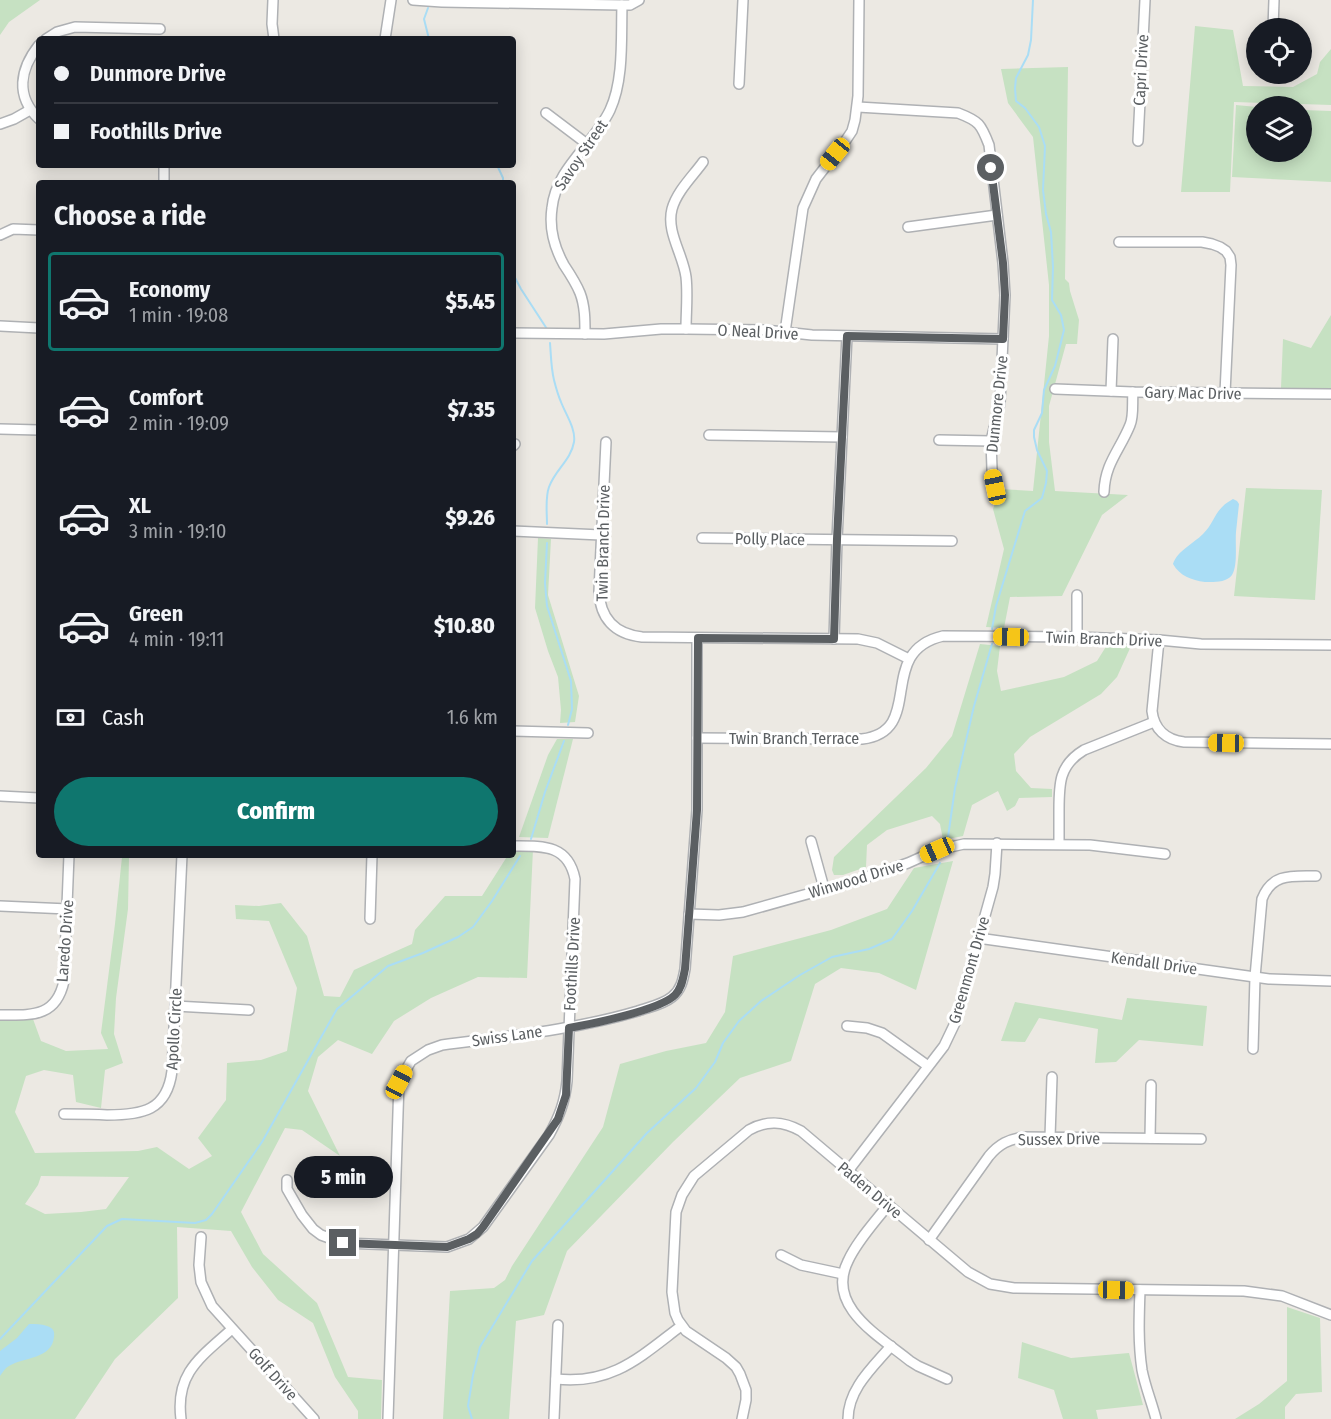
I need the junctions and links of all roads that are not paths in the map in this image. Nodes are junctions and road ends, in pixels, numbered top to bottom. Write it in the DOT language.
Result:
graph roads {
  1 [pos="273,0"];
  2 [pos="391,0"];
  3 [pos="413,0"];
  4 [pos="639,0"];
  5 [pos="743,0"];
  6 [pos="859,0"];
  7 [pos="1144,0"];
  8 [pos="1274,0"];
  9 [pos="622,5"];
  10 [pos="1273,18"];
  11 [pos="160,29"];
  12 [pos="51,36"];
  13 [pos="274,36"];
  14 [pos="385,36"];
  15 [pos="36,49"];
  16 [pos="739,84"];
  17 [pos="858,107"];
  18 [pos="30,110"];
  19 [pos="546,113"];
  20 [pos="36,116"];
  21 [pos="0,124"];
  22 [pos="1138,141"];
  23 [pos="587,144"];
  24 [pos="703,162"];
  25 [pos="997,215"];
  26 [pos="908,226"];
  27 [pos="36,230"];
  28 [pos="0,235"];
  29 [pos="1119,242"];
  30 [pos="0,326"];
  31 [pos="36,328"];
  32 [pos="686,329"];
  33 [pos="785,332"];
  34 [pos="516,333"];
  35 [pos="585,334"];
  36 [pos="847,336"];
  37 [pos="1003,339"];
  38 [pos="1113,339"];
  39 [pos="1055,389"];
  40 [pos="1112,391"];
  41 [pos="1133,392"];
  42 [pos="1225,393"];
  43 [pos="1331,394"];
  44 [pos="0,429"];
  45 [pos="36,430"];
  46 [pos="709,435"];
  47 [pos="842,437"];
  48 [pos="939,440"];
  49 [pos="991,441"];
  50 [pos="606,442"];
  51 [pos="995,487"];
  52 [pos="1104,492"];
  53 [pos="516,531"];
  54 [pos="601,535"];
  55 [pos="702,538"];
  56 [pos="837,539"];
  57 [pos="952,541"];
  58 [pos="1077,595"];
  59 [pos="1077,637"];
  60 [pos="698,638"];
  61 [pos="834,639"];
  62 [pos="1159,640"];
  63 [pos="1331,645"];
  64 [pos="909,659"];
  65 [pos="1154,722"];
  66 [pos="516,731"];
  67 [pos="588,732"];
  68 [pos="697,738"];
  69 [pos="1331,744"];
  70 [pos="0,796"];
  71 [pos="36,798"];
  72 [pos="811,841"];
  73 [pos="997,843"];
  74 [pos="1059,844"];
  75 [pos="516,846"];
  76 [pos="1165,854"];
  77 [pos="69,858"];
  78 [pos="182,858"];
  79 [pos="372,858"];
  80 [pos="1316,876"];
  81 [pos="824,888"];
  82 [pos="0,906"];
  83 [pos="68,909"];
  84 [pos="689,914"];
  85 [pos="370,919"];
  86 [pos="978,938"];
  87 [pos="1255,976"];
  88 [pos="1331,981"];
  89 [pos="175,1006"];
  90 [pos="249,1010"];
  91 [pos="0,1015"];
  92 [pos="847,1026"];
  93 [pos="569,1028"];
  94 [pos="1253,1049"];
  95 [pos="928,1066"];
  96 [pos="1052,1077"];
  97 [pos="1151,1085"];
  98 [pos="64,1114"];
  99 [pos="1050,1137"];
  100 [pos="1150,1138"];
  101 [pos="1201,1139"];
  102 [pos="848,1171"];
  103 [pos="287,1180"];
  104 [pos="888,1205"];
  105 [pos="201,1237"];
  106 [pos="929,1240"];
  107 [pos="395,1245"];
  108 [pos="781,1255"];
  109 [pos="843,1274"];
  110 [pos="1140,1290"];
  111 [pos="1331,1315"];
  112 [pos="558,1325"];
  113 [pos="681,1326"];
  114 [pos="232,1329"];
  115 [pos="891,1346"];
  116 [pos="947,1378"];
  117 [pos="556,1379"];
  118 [pos="182,1419"];
  119 [pos="314,1419"];
  120 [pos="388,1419"];
  121 [pos="554,1419"];
  122 [pos="742,1419"];
  123 [pos="848,1419"];
  124 [pos="1156,1419"];
  1 -- 13 [label="street"];
  2 -- 14 [label="street"];
  3 -- 9 [label="street"];
  4 -- 9 [label="street"];
  5 -- 16 [label="street"];
  6 -- 17 [label="street"];
  7 -- 22 [label="street, Capri Drive"];
  8 -- 10 [label="street"];
  9 -- 23 [label="street, Savoy Street"];
  11 -- 12 [label="street"];
  15 -- 18 [label="street"];
  17 -- 25 [label="street, Dunmore Drive"];
  17 -- 33 [label="street"];
  18 -- 20 [label="street"];
  18 -- 21 [label="street"];
  19 -- 23 [label="street"];
  23 -- 35 [label="street, Savoy Street"];
  24 -- 32 [label="street"];
  25 -- 26 [label="street"];
  25 -- 37 [label="street, Dunmore Drive"];
  27 -- 28 [label="street"];
  29 -- 42 [label="street"];
  30 -- 31 [label="street"];
  32 -- 33 [label="street, O Neal Drive"];
  32 -- 35 [label="street, O Neal Drive"];
  33 -- 36 [label="street, O Neal Drive"];
  34 -- 35 [label="street, O Neal Drive"];
  36 -- 37 [label="street, O Neal Drive"];
  36 -- 47 [label="street"];
  37 -- 49 [label="street, Dunmore Drive"];
  38 -- 40 [label="street"];
  39 -- 40 [label="street, Gary Mac Drive"];
  40 -- 41 [label="street, Gary Mac Drive"];
  41 -- 42 [label="street, Gary Mac Drive"];
  41 -- 52 [label="street"];
  42 -- 43 [label="street, Gary Mac Drive"];
  44 -- 45 [label="street"];
  46 -- 47 [label="street"];
  47 -- 56 [label="street"];
  48 -- 49 [label="street"];
  49 -- 51 [label="street, Dunmore Drive"];
  50 -- 54 [label="street, Twin Branch Drive"];
  53 -- 54 [label="street"];
  54 -- 60 [label="street, Twin Branch Drive"];
  55 -- 56 [label="street, Polly Place"];
  56 -- 57 [label="street, Polly Place"];
  56 -- 61 [label="street"];
  58 -- 59 [label="street"];
  59 -- 62 [label="street, Twin Branch Drive"];
  59 -- 64 [label="street, Twin Branch Drive"];
  60 -- 61 [label="street, Twin Branch Drive"];
  60 -- 68 [label="street, Swiss Lane"];
  61 -- 64 [label="street, Twin Branch Drive"];
  62 -- 63 [label="street, Twin Branch Drive"];
  62 -- 65 [label="street"];
  64 -- 68 [label="street, Twin Branch Terrace"];
  65 -- 69 [label="street"];
  65 -- 74 [label="street"];
  66 -- 67 [label="street"];
  68 -- 84 [label="street, Swiss Lane"];
  70 -- 71 [label="street"];
  72 -- 81 [label="street"];
  73 -- 74 [label="street, Winwood Drive"];
  73 -- 81 [label="street, Winwood Drive"];
  73 -- 86 [label="street, Greenmont Drive"];
  74 -- 76 [label="street, Winwood Drive"];
  75 -- 93 [label="street, Foothills Drive"];
  77 -- 83 [label="street, Laredo Drive"];
  78 -- 89 [label="street, Apollo Circle"];
  79 -- 85 [label="street"];
  80 -- 87 [label="street"];
  81 -- 84 [label="street, Winwood Drive"];
  82 -- 83 [label="street"];
  83 -- 91 [label="street, Laredo Drive"];
  84 -- 93 [label="street, Swiss Lane"];
  86 -- 87 [label="street, Kendall Drive"];
  86 -- 95 [label="street, Greenmont Drive"];
  87 -- 88 [label="street, Kendall Drive"];
  87 -- 94 [label="street"];
  89 -- 90 [label="street"];
  89 -- 98 [label="street, Apollo Circle"];
  92 -- 95 [label="street"];
  93 -- 107 [label="street, Foothills Drive"];
  93 -- 107 [label="street, Swiss Lane"];
  95 -- 102 [label="street, Greenmont Drive"];
  96 -- 99 [label="street"];
  97 -- 100 [label="street"];
  99 -- 100 [label="street, Sussex Drive"];
  99 -- 106 [label="street, Sussex Drive"];
  100 -- 101 [label="street, Sussex Drive"];
  102 -- 104 [label="street, Paden Drive"];
  102 -- 113 [label="street, Paden Drive"];
  103 -- 107 [label="street, Foothills Drive"];
  104 -- 106 [label="street, Paden Drive"];
  104 -- 109 [label="street"];
  105 -- 114 [label="street, Golf Drive"];
  106 -- 110 [label="street, Paden Drive"];
  107 -- 120 [label="street, Swiss Lane"];
  108 -- 109 [label="street"];
  109 -- 115 [label="street"];
  110 -- 111 [label="street, Paden Drive"];
  110 -- 124 [label="street"];
  112 -- 117 [label="street"];
  113 -- 117 [label="street"];
  113 -- 122 [label="street"];
  114 -- 118 [label="street"];
  114 -- 119 [label="street, Golf Drive"];
  115 -- 116 [label="street"];
  115 -- 123 [label="street"];
  117 -- 121 [label="street"];
}
